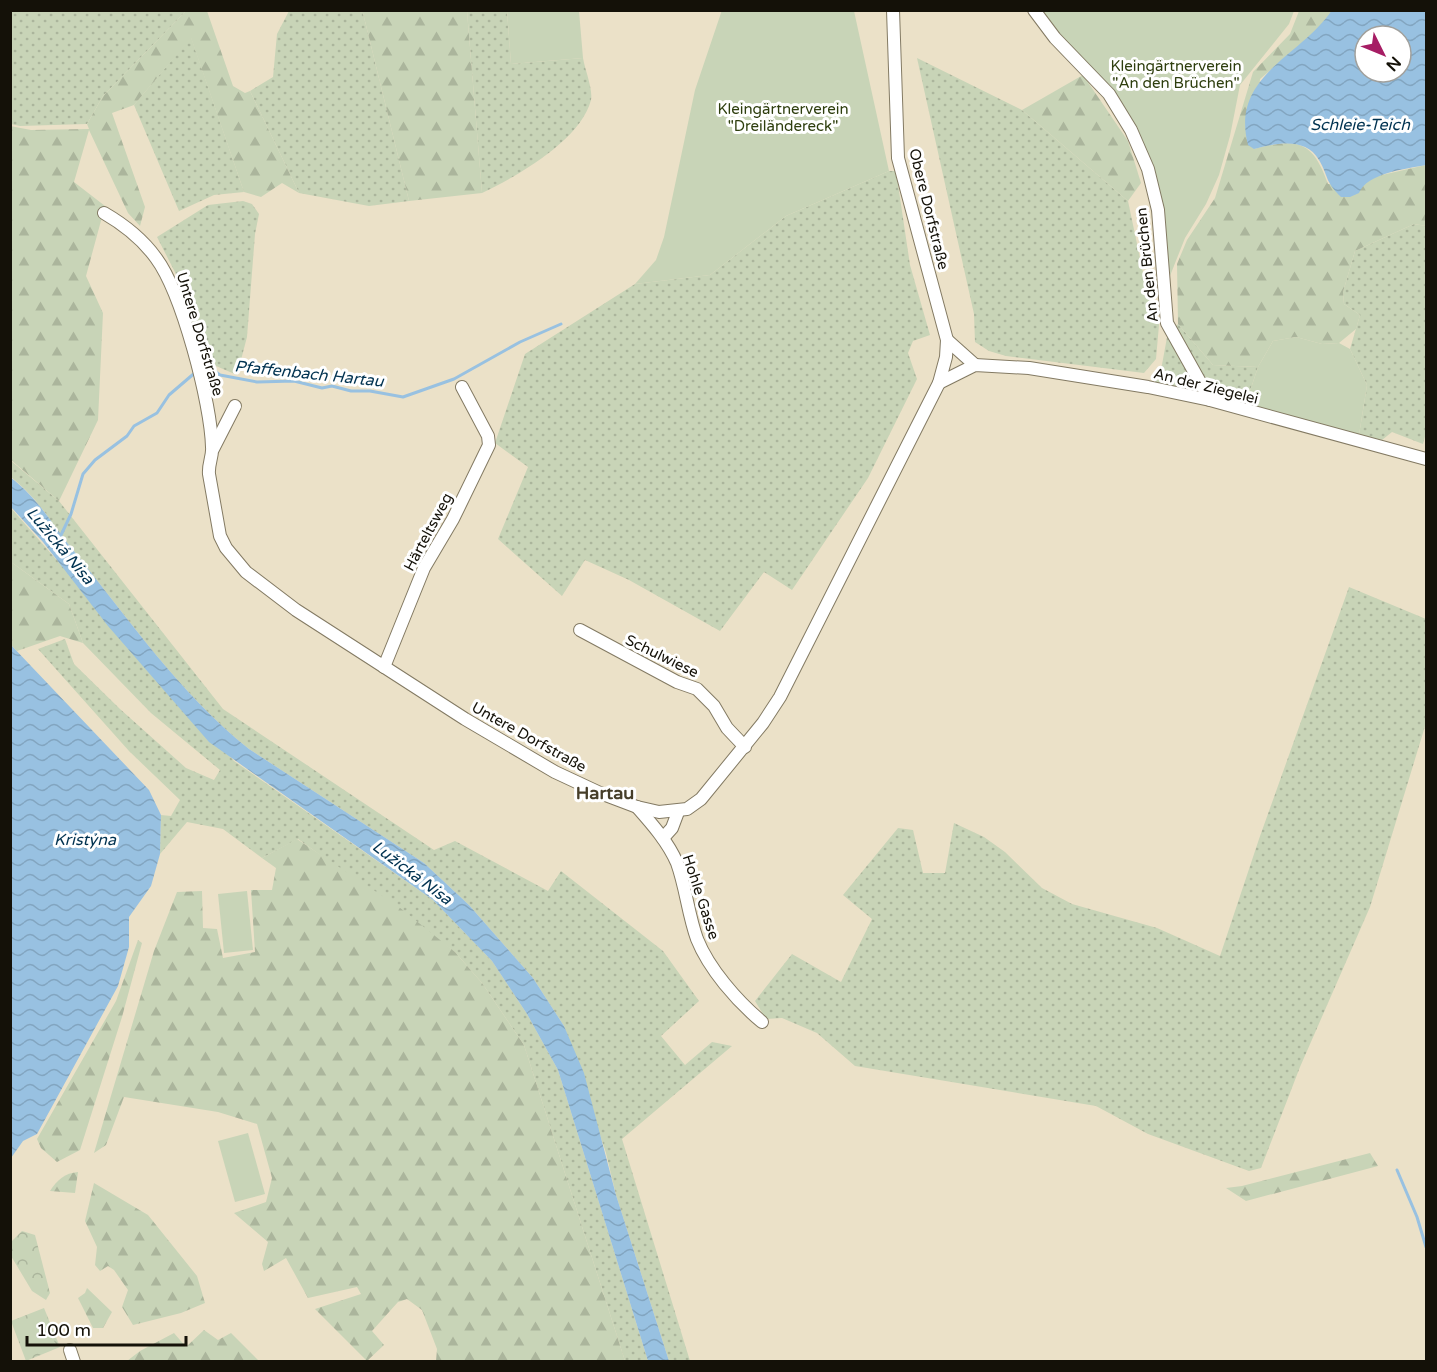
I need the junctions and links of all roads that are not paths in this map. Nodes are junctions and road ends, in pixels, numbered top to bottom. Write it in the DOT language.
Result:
graph roads {
  1 [pos="893,10"];
  2 [pos="1034,10"];
  3 [pos="104,213"];
  4 [pos="946,340"];
  5 [pos="975,365"];
  6 [pos="939,383"];
  7 [pos="462,387"];
  8 [pos="1210,400"];
  9 [pos="235,406"];
  10 [pos="213,449"];
  11 [pos="1426,459"];
  12 [pos="580,630"];
  13 [pos="384,667"];
  14 [pos="745,747"];
  15 [pos="637,807"];
  16 [pos="678,812"];
  17 [pos="663,838"];
  18 [pos="762,1022"];
  1 -- 4 [label="street, Obere Dorfstraße"];
  2 -- 8 [label="street, An den Brüchen"];
  3 -- 10 [label="street, Untere Dorfstraße"];
  4 -- 5 [label="street"];
  4 -- 6 [label="street"];
  5 -- 6 [label="street, An der Ziegelei"];
  5 -- 8 [label="street, An der Ziegelei"];
  6 -- 14 [label="street"];
  7 -- 13 [label="street, Härteltsweg"];
  8 -- 11 [label="street, An der Ziegelei"];
  9 -- 10 [label="street"];
  10 -- 13 [label="street, Untere Dorfstraße"];
  12 -- 14 [label="street, Schulwiese"];
  13 -- 15 [label="street, Untere Dorfstraße"];
  14 -- 16 [label="street"];
  15 -- 16 [label="street, Untere Dorfstraße"];
  15 -- 17 [label="street, Hohle Gasse"];
  16 -- 17 [label="street"];
  17 -- 18 [label="street, Hohle Gasse"];
}
